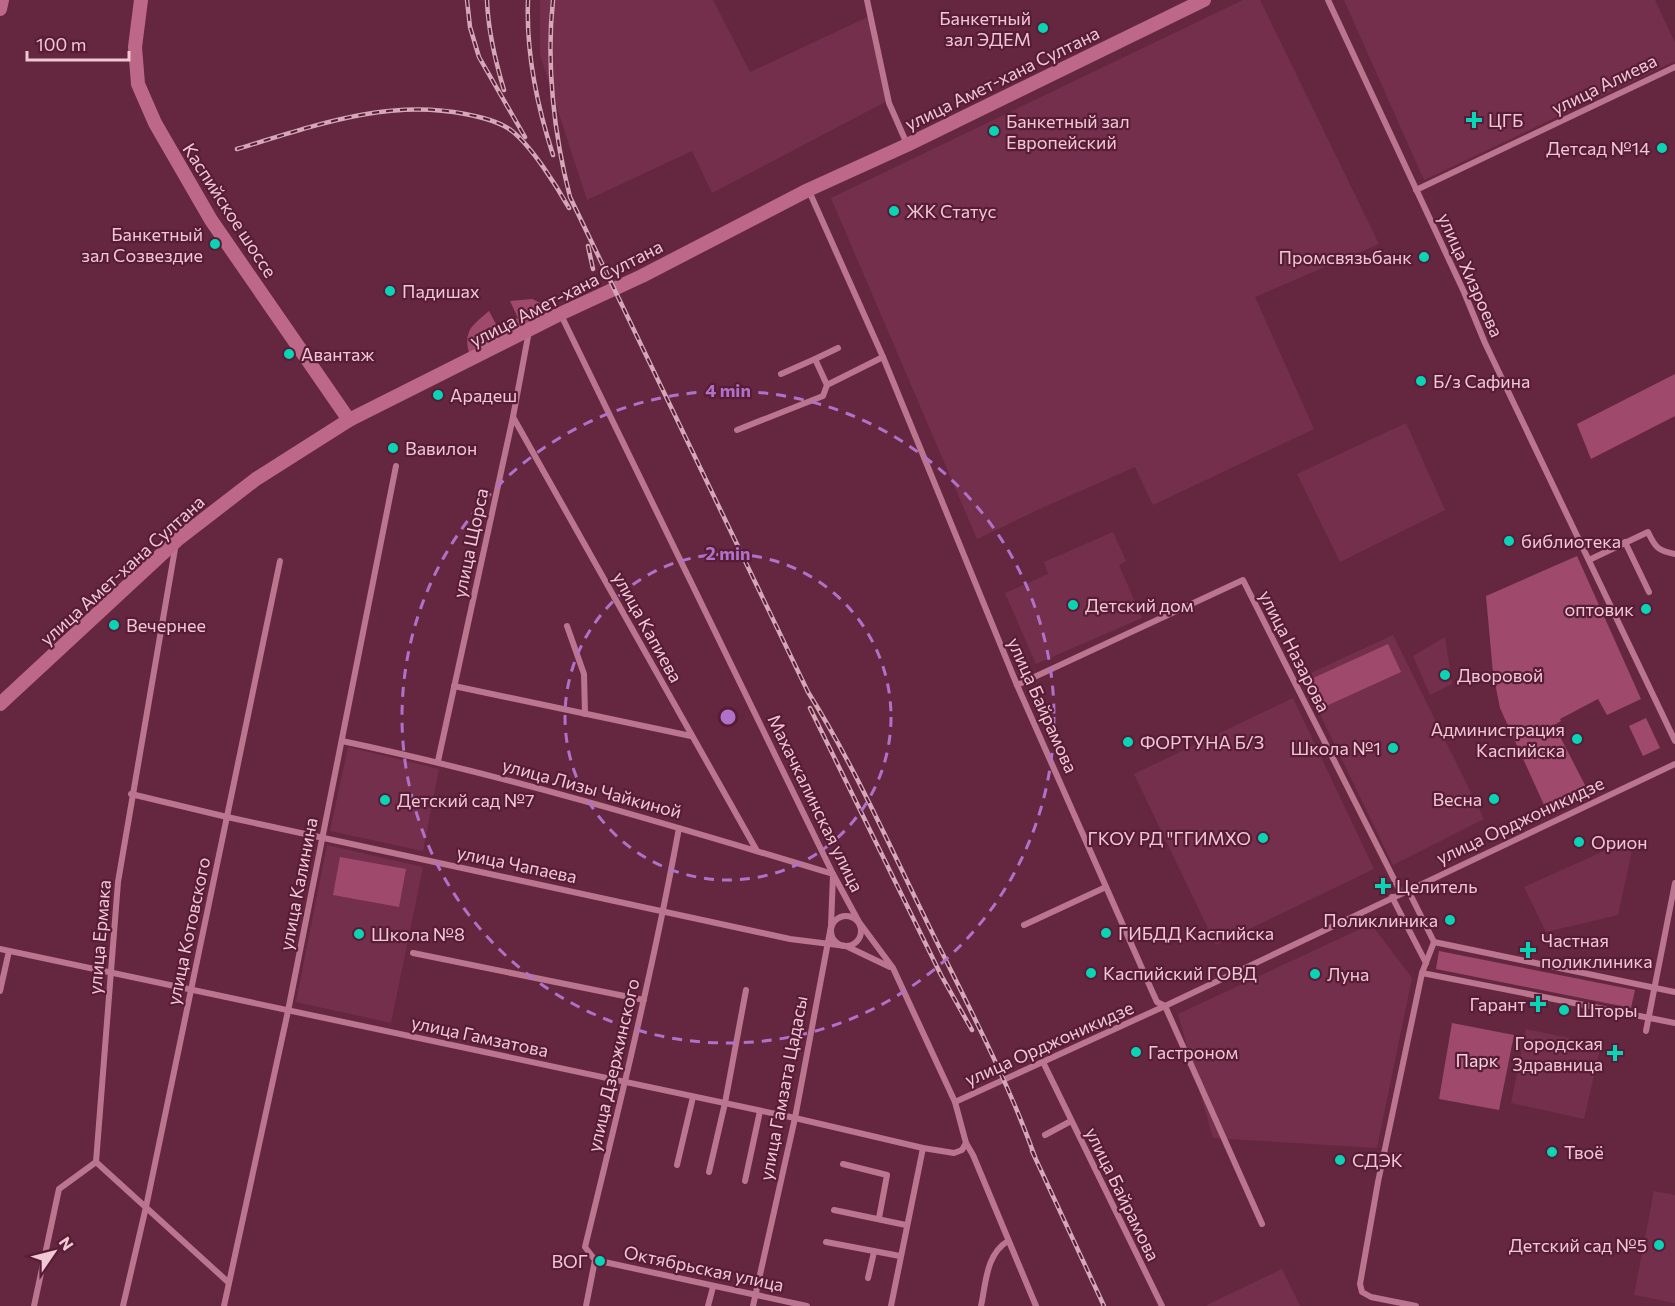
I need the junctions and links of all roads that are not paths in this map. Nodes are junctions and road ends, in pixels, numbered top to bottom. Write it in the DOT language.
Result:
graph roads {
  1 [pos="2,0"];
  2 [pos="141,0"];
  3 [pos="867,0"];
  4 [pos="1204,0"];
  5 [pos="1328,0"];
  6 [pos="0,9"];
  7 [pos="1675,67"];
  8 [pos="907,145"];
  9 [pos="808,190"];
  10 [pos="1416,190"];
  11 [pos="560,314"];
  12 [pos="529,332"];
  13 [pos="838,348"];
  14 [pos="883,357"];
  15 [pos="815,359"];
  16 [pos="781,374"];
  17 [pos="828,385"];
  18 [pos="513,417"];
  19 [pos="349,420"];
  20 [pos="737,430"];
  21 [pos="396,466"];
  22 [pos="177,540"];
  23 [pos="1625,542"];
  24 [pos="1675,554"];
  25 [pos="1589,560"];
  26 [pos="280,561"];
  27 [pos="1649,592"];
  28 [pos="567,626"];
  29 [pos="1017,685"];
  30 [pos="454,687"];
  31 [pos="0,704"];
  32 [pos="585,714"];
  33 [pos="691,736"];
  34 [pos="342,741"];
  35 [pos="1675,741"];
  36 [pos="438,761"];
  37 [pos="1675,764"];
  38 [pos="131,794"];
  39 [pos="227,817"];
  40 [pos="679,828"];
  41 [pos="322,838"];
  42 [pos="758,852"];
  43 [pos="833,874"];
  44 [pos="1675,884"];
  45 [pos="1106,887"];
  46 [pos="1408,890"];
  47 [pos="1401,893"];
  48 [pos="1392,897"];
  49 [pos="664,910"];
  50 [pos="859,922"];
  51 [pos="1024,925"];
  52 [pos="831,926"];
  53 [pos="1434,942"];
  54 [pos="826,944"];
  55 [pos="846,946"];
  56 [pos="0,949"];
  57 [pos="9,951"];
  58 [pos="413,953"];
  59 [pos="1426,963"];
  60 [pos="893,968"];
  61 [pos="111,972"];
  62 [pos="1422,973"];
  63 [pos="1655,989"];
  64 [pos="191,990"];
  65 [pos="746,990"];
  66 [pos="0,991"];
  67 [pos="1675,992"];
  68 [pos="644,1000"];
  69 [pos="1166,1006"];
  70 [pos="288,1011"];
  71 [pos="1649,1017"];
  72 [pos="1675,1023"];
  73 [pos="1646,1031"];
  74 [pos="1042,1062"];
  75 [pos="625,1082"];
  76 [pos="693,1096"];
  77 [pos="955,1102"];
  78 [pos="725,1103"];
  79 [pos="760,1111"];
  80 [pos="795,1118"];
  81 [pos="1071,1121"];
  82 [pos="1045,1135"];
  83 [pos="966,1143"];
  84 [pos="923,1148"];
  85 [pos="96,1162"];
  86 [pos="843,1164"];
  87 [pos="677,1165"];
  88 [pos="709,1172"];
  89 [pos="744,1181"];
  90 [pos="146,1207"];
  91 [pos="834,1210"];
  92 [pos="879,1218"];
  93 [pos="1262,1224"];
  94 [pos="906,1225"];
  95 [pos="1008,1241"];
  96 [pos="826,1242"];
  97 [pos="874,1252"];
  98 [pos="900,1256"];
  99 [pos="595,1260"];
  100 [pos="868,1278"];
  101 [pos="228,1282"];
  102 [pos="713,1287"];
  103 [pos="755,1295"];
  104 [pos="34,1306"];
  105 [pos="123,1306"];
  106 [pos="224,1306"];
  107 [pos="586,1306"];
  108 [pos="708,1306"];
  109 [pos="753,1306"];
  110 [pos="807,1306"];
  111 [pos="891,1306"];
  112 [pos="981,1306"];
  113 [pos="1036,1306"];
  114 [pos="1162,1306"];
  115 [pos="1416,1306"];
  1 -- 6 [label="main road"];
  2 -- 19 [label="main road, Каспийское шоссе"];
  3 -- 8 [label="street"];
  4 -- 8 [label="main road, улица Амет-хана Султана"];
  5 -- 10 [label="street, улица Хизроева"];
  7 -- 10 [label="street, улица Алиева"];
  8 -- 9 [label="main road, улица Амет-хана Султана"];
  9 -- 11 [label="main road, улица Амет-хана Султана"];
  9 -- 14 [label="street, улица Байрамова"];
  10 -- 25 [label="street, улица Хизроева"];
  11 -- 12 [label="main road, улица Амет-хана Султана"];
  11 -- 43 [label="street, Махачкалинская улица"];
  12 -- 18 [label="street, улица Щорса"];
  12 -- 19 [label="main road, улица Амет-хана Султана"];
  13 -- 15 [label="street"];
  14 -- 17 [label="street"];
  14 -- 29 [label="street, улица Байрамова"];
  15 -- 16 [label="street"];
  15 -- 17 [label="street"];
  17 -- 20 [label="street"];
  18 -- 30 [label="street, улица Щорса"];
  18 -- 33 [label="street, улица Капиева"];
  19 -- 22 [label="main road, улица Амет-хана Султана"];
  21 -- 34 [label="street, улица Калинина"];
  22 -- 31 [label="main road, улица Амет-хана Султана"];
  22 -- 38 [label="street, улица Ермака"];
  23 -- 24 [label="street"];
  23 -- 25 [label="street"];
  23 -- 27 [label="street"];
  25 -- 35 [label="street, улица Хизроева"];
  26 -- 39 [label="street, улица Котовского"];
  28 -- 32 [label="street"];
  29 -- 45 [label="street, улица Байрамова"];
  29 -- 47 [label="street, улица Назарова"];
  30 -- 32 [label="street"];
  30 -- 36 [label="street, улица Щорса"];
  32 -- 33 [label="street"];
  33 -- 42 [label="street, улица Капиева"];
  34 -- 36 [label="street, улица Лизы Чайкиной"];
  34 -- 41 [label="street, улица Калинина"];
  36 -- 40 [label="street, улица Лизы Чайкиной"];
  37 -- 46 [label="street, улица Орджоникидзе"];
  38 -- 39 [label="street, улица Чапаева"];
  38 -- 61 [label="street, улица Ермака"];
  39 -- 41 [label="street, улица Чапаева"];
  39 -- 64 [label="street, улица Котовского"];
  40 -- 42 [label="street, улица Лизы Чайкиной"];
  40 -- 49 [label="street, улица Дзержинского"];
  41 -- 49 [label="street, улица Чапаева"];
  41 -- 70 [label="street, улица Калинина"];
  42 -- 43 [label="street, улица Лизы Чайкиной"];
  43 -- 50 [label="street, Махачкалинская улица"];
  43 -- 52 [label="street, улица Гамзата Цадасы"];
  44 -- 63 [label="street"];
  45 -- 51 [label="street"];
  45 -- 69 [label="street, улица Байрамова"];
  46 -- 47 [label="street, улица Орджоникидзе"];
  46 -- 53 [label="street"];
  47 -- 48 [label="street, улица Орджоникидзе"];
  48 -- 59 [label="street"];
  48 -- 69 [label="street, улица Орджоникидзе"];
  49 -- 54 [label="street, улица Чапаева"];
  49 -- 68 [label="street, улица Дзержинского"];
  50 -- 52 [label="street"];
  50 -- 55 [label="street"];
  50 -- 60 [label="street, Махачкалинская улица"];
  52 -- 54 [label="street, улица Гамзата Цадасы"];
  52 -- 55 [label="street"];
  53 -- 59 [label="street"];
  53 -- 63 [label="street"];
  54 -- 55 [label="street, улица Чапаева"];
  54 -- 80 [label="street, улица Гамзата Цадасы"];
  55 -- 60 [label="street, улица Чапаева"];
  56 -- 57 [label="street, улица Гамзатова"];
  57 -- 61 [label="street, улица Гамзатова"];
  57 -- 66 [label="street"];
  58 -- 68 [label="street"];
  59 -- 62 [label="street"];
  60 -- 77 [label="street, Махачкалинская улица"];
  61 -- 64 [label="street, улица Гамзатова"];
  61 -- 85 [label="street, улица Ермака"];
  62 -- 71 [label="street"];
  62 -- 115 [label="street"];
  63 -- 67 [label="street"];
  63 -- 71 [label="street"];
  64 -- 70 [label="street, улица Гамзатова"];
  64 -- 90 [label="street, улица Котовского"];
  65 -- 78 [label="street"];
  68 -- 75 [label="street, улица Дзержинского"];
  69 -- 74 [label="street, улица Орджоникидзе"];
  69 -- 93 [label="street, улица Байрамова"];
  70 -- 75 [label="street, улица Гамзатова"];
  70 -- 101 [label="street, улица Калинина"];
  71 -- 72 [label="street"];
  71 -- 73 [label="street"];
  74 -- 77 [label="street, улица Орджоникидзе"];
  74 -- 81 [label="street, улица Байрамова"];
  75 -- 76 [label="street, улица Гамзатова"];
  75 -- 99 [label="street, улица Дзержинского"];
  76 -- 78 [label="street, улица Гамзатова"];
  76 -- 87 [label="street"];
  77 -- 83 [label="street, Махачкалинская улица"];
  78 -- 79 [label="street, улица Гамзатова"];
  78 -- 88 [label="street"];
  79 -- 80 [label="street, улица Гамзатова"];
  79 -- 89 [label="street"];
  80 -- 84 [label="street, улица Гамзатова"];
  80 -- 103 [label="street, улица Гамзата Цадасы"];
  81 -- 82 [label="street"];
  81 -- 114 [label="street, улица Байрамова"];
  83 -- 84 [label="street, улица Гамзатова"];
  83 -- 95 [label="street, Махачкалинская улица"];
  84 -- 94 [label="street"];
  85 -- 90 [label="street"];
  85 -- 104 [label="street"];
  86 -- 92 [label="street"];
  90 -- 101 [label="street"];
  90 -- 105 [label="street, улица Котовского"];
  91 -- 92 [label="street"];
  92 -- 94 [label="street"];
  94 -- 98 [label="street"];
  95 -- 112 [label="street"];
  95 -- 113 [label="street, Махачкалинская улица"];
  96 -- 97 [label="street"];
  97 -- 98 [label="street"];
  97 -- 100 [label="street"];
  98 -- 111 [label="street"];
  99 -- 102 [label="street, Октябрьская улица"];
  99 -- 107 [label="street, улица Дзержинского"];
  101 -- 106 [label="street, улица Калинина"];
  102 -- 103 [label="street, Октябрьская улица"];
  102 -- 108 [label="street"];
  103 -- 109 [label="street, улица Гамзата Цадасы"];
  103 -- 110 [label="street, Октябрьская улица"];
}
